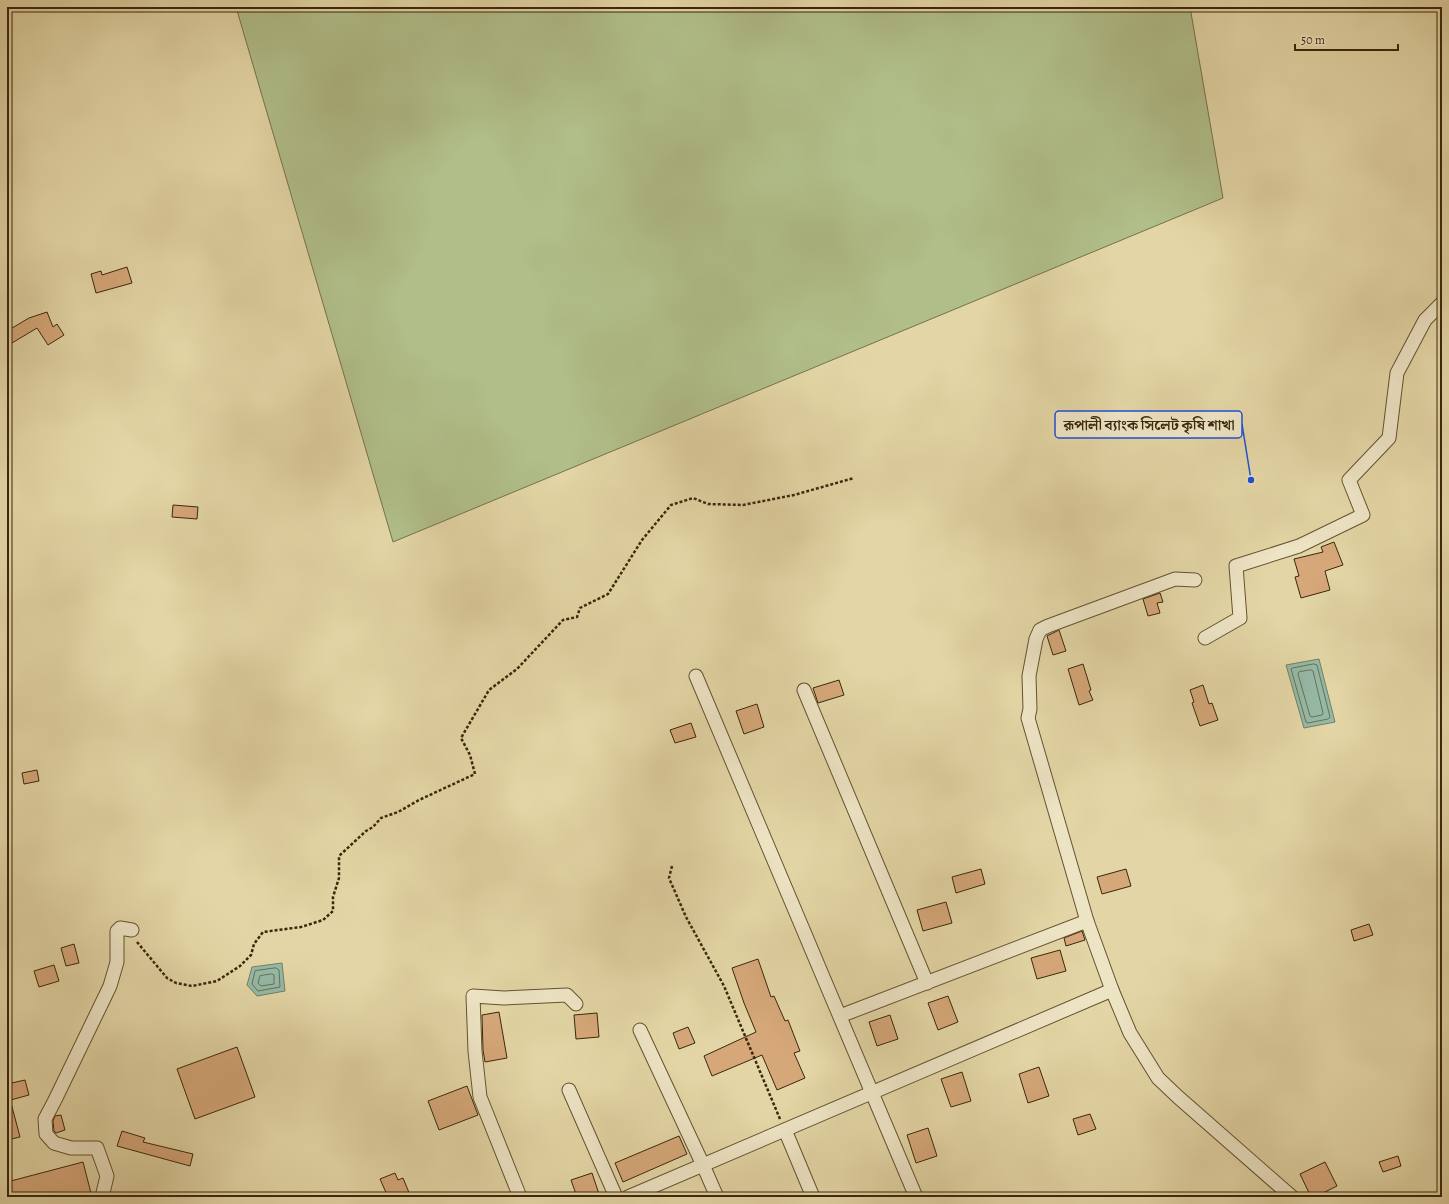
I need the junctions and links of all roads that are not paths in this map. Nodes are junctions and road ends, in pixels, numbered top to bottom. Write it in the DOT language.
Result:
graph roads {
  1 [pos="1442,303"];
  2 [pos="1195,580"];
  3 [pos="1205,638"];
  4 [pos="696,676"];
  5 [pos="804,690"];
  6 [pos="1087,921"];
  7 [pos="132,930"];
  8 [pos="926,983"];
  9 [pos="1112,990"];
  10 [pos="576,1004"];
  11 [pos="840,1016"];
  12 [pos="640,1030"];
  13 [pos="569,1090"];
  14 [pos="872,1093"];
  15 [pos="785,1130"];
  16 [pos="704,1165"];
  17 [pos="102,1197"];
  18 [pos="520,1197"];
  19 [pos="616,1197"];
  20 [pos="628,1197"];
  21 [pos="716,1197"];
  22 [pos="813,1197"];
  23 [pos="916,1197"];
  24 [pos="1292,1197"];
  1 -- 3 [label="street"];
  2 -- 6 [label="street"];
  4 -- 11 [label="street"];
  5 -- 8 [label="street"];
  6 -- 8 [label="street"];
  6 -- 9 [label="street"];
  7 -- 17 [label="street"];
  8 -- 11 [label="street"];
  9 -- 14 [label="street"];
  9 -- 24 [label="street"];
  10 -- 18 [label="street"];
  11 -- 14 [label="street"];
  12 -- 16 [label="street"];
  13 -- 19 [label="street"];
  14 -- 15 [label="street"];
  14 -- 23 [label="street"];
  15 -- 16 [label="street"];
  15 -- 22 [label="street"];
  16 -- 20 [label="street"];
  16 -- 21 [label="street"];
}
